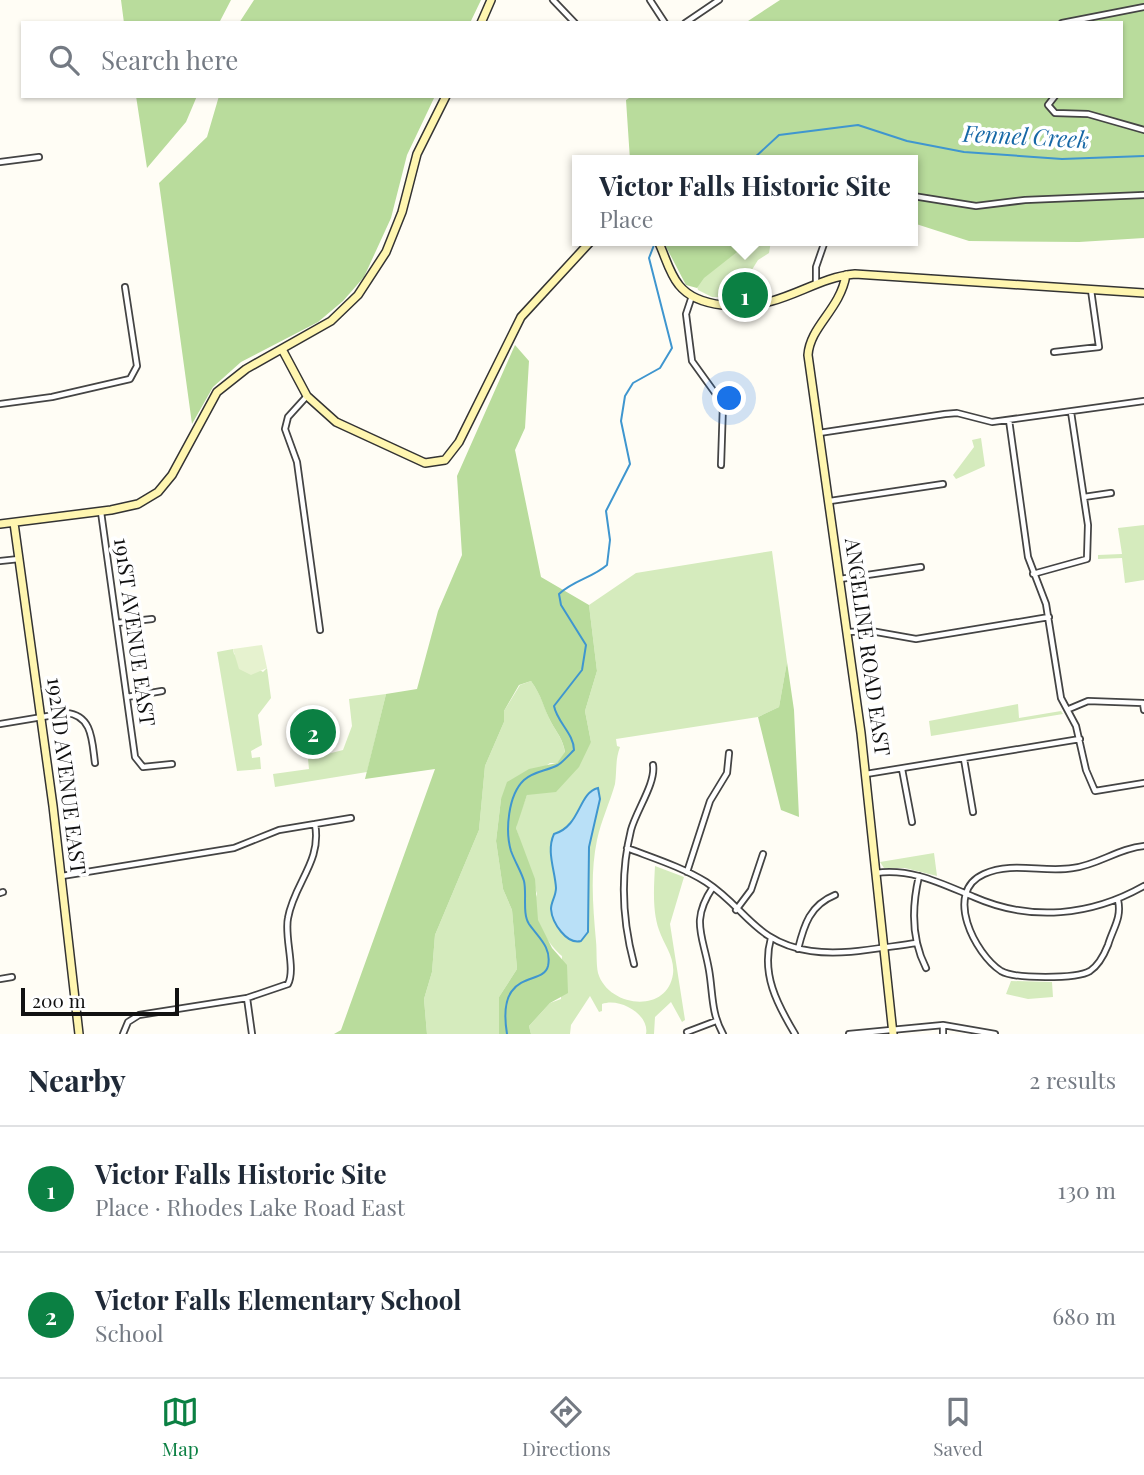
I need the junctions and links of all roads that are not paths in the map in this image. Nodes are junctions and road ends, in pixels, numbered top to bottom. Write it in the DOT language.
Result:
graph roads {
  1 [pos="491,0"];
  2 [pos="553,0"];
  3 [pos="650,0"];
  4 [pos="719,0"];
  5 [pos="1144,7"];
  6 [pos="482,21"];
  7 [pos="573,21"];
  8 [pos="664,21"];
  9 [pos="688,21"];
  10 [pos="1089,21"];
  11 [pos="445,98"];
  12 [pos="1053,98"];
  13 [pos="1144,130"];
  14 [pos="39,157"];
  15 [pos="0,162"];
  16 [pos="1144,195"];
  17 [pos="918,197"];
  18 [pos="586,246"];
  19 [pos="660,246"];
  20 [pos="823,246"];
  21 [pos="846,275"];
  22 [pos="816,283"];
  23 [pos="125,287"];
  24 [pos="1091,290"];
  25 [pos="1144,293"];
  26 [pos="692,295"];
  27 [pos="283,351"];
  28 [pos="1054,352"];
  29 [pos="307,396"];
  30 [pos="1144,401"];
  31 [pos="0,404"];
  32 [pos="1071,412"];
  33 [pos="1009,420"];
  34 [pos="819,433"];
  35 [pos="721,465"];
  36 [pos="943,484"];
  37 [pos="1111,493"];
  38 [pos="1084,497"];
  39 [pos="830,500"];
  40 [pos="102,512"];
  41 [pos="14,523"];
  42 [pos="0,524"];
  43 [pos="19,559"];
  44 [pos="0,561"];
  45 [pos="921,567"];
  46 [pos="1033,575"];
  47 [pos="840,579"];
  48 [pos="1049,617"];
  49 [pos="152,619"];
  50 [pos="117,623"];
  51 [pos="320,630"];
  52 [pos="848,632"];
  53 [pos="162,691"];
  54 [pos="127,696"];
  55 [pos="1143,703"];
  56 [pos="1069,709"];
  57 [pos="1144,710"];
  58 [pos="42,717"];
  59 [pos="0,724"];
  60 [pos="1080,738"];
  61 [pos="729,753"];
  62 [pos="964,759"];
  63 [pos="95,763"];
  64 [pos="172,764"];
  65 [pos="653,765"];
  66 [pos="902,769"];
  67 [pos="866,774"];
  68 [pos="1144,783"];
  69 [pos="973,813"];
  70 [pos="351,818"];
  71 [pos="912,822"];
  72 [pos="315,824"];
  73 [pos="1144,846"];
  74 [pos="627,848"];
  75 [pos="763,854"];
  76 [pos="687,872"];
  77 [pos="876,873"];
  78 [pos="62,876"];
  79 [pos="919,876"];
  80 [pos="1144,886"];
  81 [pos="713,887"];
  82 [pos="966,894"];
  83 [pos="835,895"];
  84 [pos="1118,900"];
  85 [pos="736,910"];
  86 [pos="771,938"];
  87 [pos="917,943"];
  88 [pos="884,947"];
  89 [pos="798,949"];
  90 [pos="634,964"];
  91 [pos="926,968"];
  92 [pos="12,977"];
  93 [pos="0,979"];
  94 [pos="247,998"];
  95 [pos="716,1021"];
  96 [pos="943,1025"];
  97 [pos="687,1032"];
  98 [pos="893,1032"];
  99 [pos="79,1034"];
  100 [pos="123,1034"];
  101 [pos="251,1034"];
  102 [pos="723,1034"];
  103 [pos="795,1034"];
  104 [pos="849,1034"];
  105 [pos="943,1034"];
  106 [pos="995,1034"];
  1 -- 6 [label="street"];
  2 -- 7 [label="street"];
  3 -- 8 [label="street"];
  4 -- 9 [label="street"];
  5 -- 10 [label="street"];
  11 -- 27 [label="street"];
  12 -- 13 [label="street"];
  14 -- 15 [label="street"];
  16 -- 17 [label="street"];
  18 -- 29 [label="street"];
  19 -- 26 [label="street"];
  20 -- 22 [label="street"];
  21 -- 22 [label="street"];
  21 -- 24 [label="street"];
  21 -- 34 [label="street, ANGELINE ROAD EAST"];
  22 -- 26 [label="street"];
  23 -- 31 [label="street"];
  24 -- 25 [label="street"];
  24 -- 28 [label="street"];
  26 -- 35 [label="street"];
  27 -- 29 [label="street"];
  27 -- 40 [label="street"];
  29 -- 51 [label="street"];
  30 -- 32 [label="street"];
  32 -- 33 [label="street"];
  32 -- 38 [label="street"];
  33 -- 34 [label="street"];
  33 -- 46 [label="street"];
  34 -- 39 [label="street, ANGELINE ROAD EAST"];
  36 -- 39 [label="street"];
  37 -- 38 [label="street"];
  38 -- 46 [label="street"];
  39 -- 47 [label="street, ANGELINE ROAD EAST"];
  40 -- 41 [label="street"];
  40 -- 50 [label="street, 191ST AVENUE EAST"];
  41 -- 42 [label="street"];
  41 -- 43 [label="street, 192ND AVENUE EAST"];
  43 -- 44 [label="street"];
  43 -- 58 [label="street, 192ND AVENUE EAST"];
  45 -- 47 [label="street"];
  46 -- 48 [label="street"];
  47 -- 52 [label="street, ANGELINE ROAD EAST"];
  48 -- 52 [label="street"];
  48 -- 56 [label="street"];
  49 -- 50 [label="street"];
  50 -- 54 [label="street, 191ST AVENUE EAST"];
  52 -- 67 [label="street, ANGELINE ROAD EAST"];
  53 -- 54 [label="street"];
  54 -- 64 [label="street, 191ST AVENUE EAST"];
  55 -- 56 [label="street"];
  55 -- 57 [label="street"];
  56 -- 60 [label="street"];
  58 -- 59 [label="street"];
  58 -- 63 [label="street"];
  58 -- 78 [label="street, 192ND AVENUE EAST"];
  60 -- 62 [label="street"];
  60 -- 68 [label="street"];
  61 -- 76 [label="street"];
  62 -- 66 [label="street"];
  62 -- 69 [label="street"];
  65 -- 74 [label="street"];
  66 -- 67 [label="street"];
  66 -- 71 [label="street"];
  67 -- 77 [label="street, ANGELINE ROAD EAST"];
  70 -- 72 [label="street"];
  72 -- 78 [label="street"];
  72 -- 94 [label="street"];
  73 -- 82 [label="street"];
  74 -- 76 [label="street"];
  74 -- 90 [label="street"];
  75 -- 85 [label="street"];
  76 -- 81 [label="street"];
  77 -- 79 [label="street"];
  77 -- 88 [label="street, ANGELINE ROAD EAST"];
  78 -- 99 [label="street, 192ND AVENUE EAST"];
  79 -- 82 [label="street"];
  79 -- 87 [label="street"];
  80 -- 84 [label="street"];
  81 -- 85 [label="street"];
  81 -- 95 [label="street"];
  82 -- 84 [label="street"];
  82 -- 84 [label="street"];
  83 -- 89 [label="street"];
  85 -- 86 [label="street"];
  86 -- 89 [label="street"];
  86 -- 103 [label="street"];
  87 -- 88 [label="street"];
  87 -- 91 [label="street"];
  88 -- 89 [label="street"];
  88 -- 98 [label="street, ANGELINE ROAD EAST"];
  92 -- 93 [label="street"];
  94 -- 100 [label="street"];
  94 -- 101 [label="street"];
  95 -- 97 [label="street"];
  95 -- 102 [label="street"];
  96 -- 98 [label="street"];
  96 -- 105 [label="street"];
  96 -- 106 [label="street"];
  98 -- 104 [label="street"];
}
